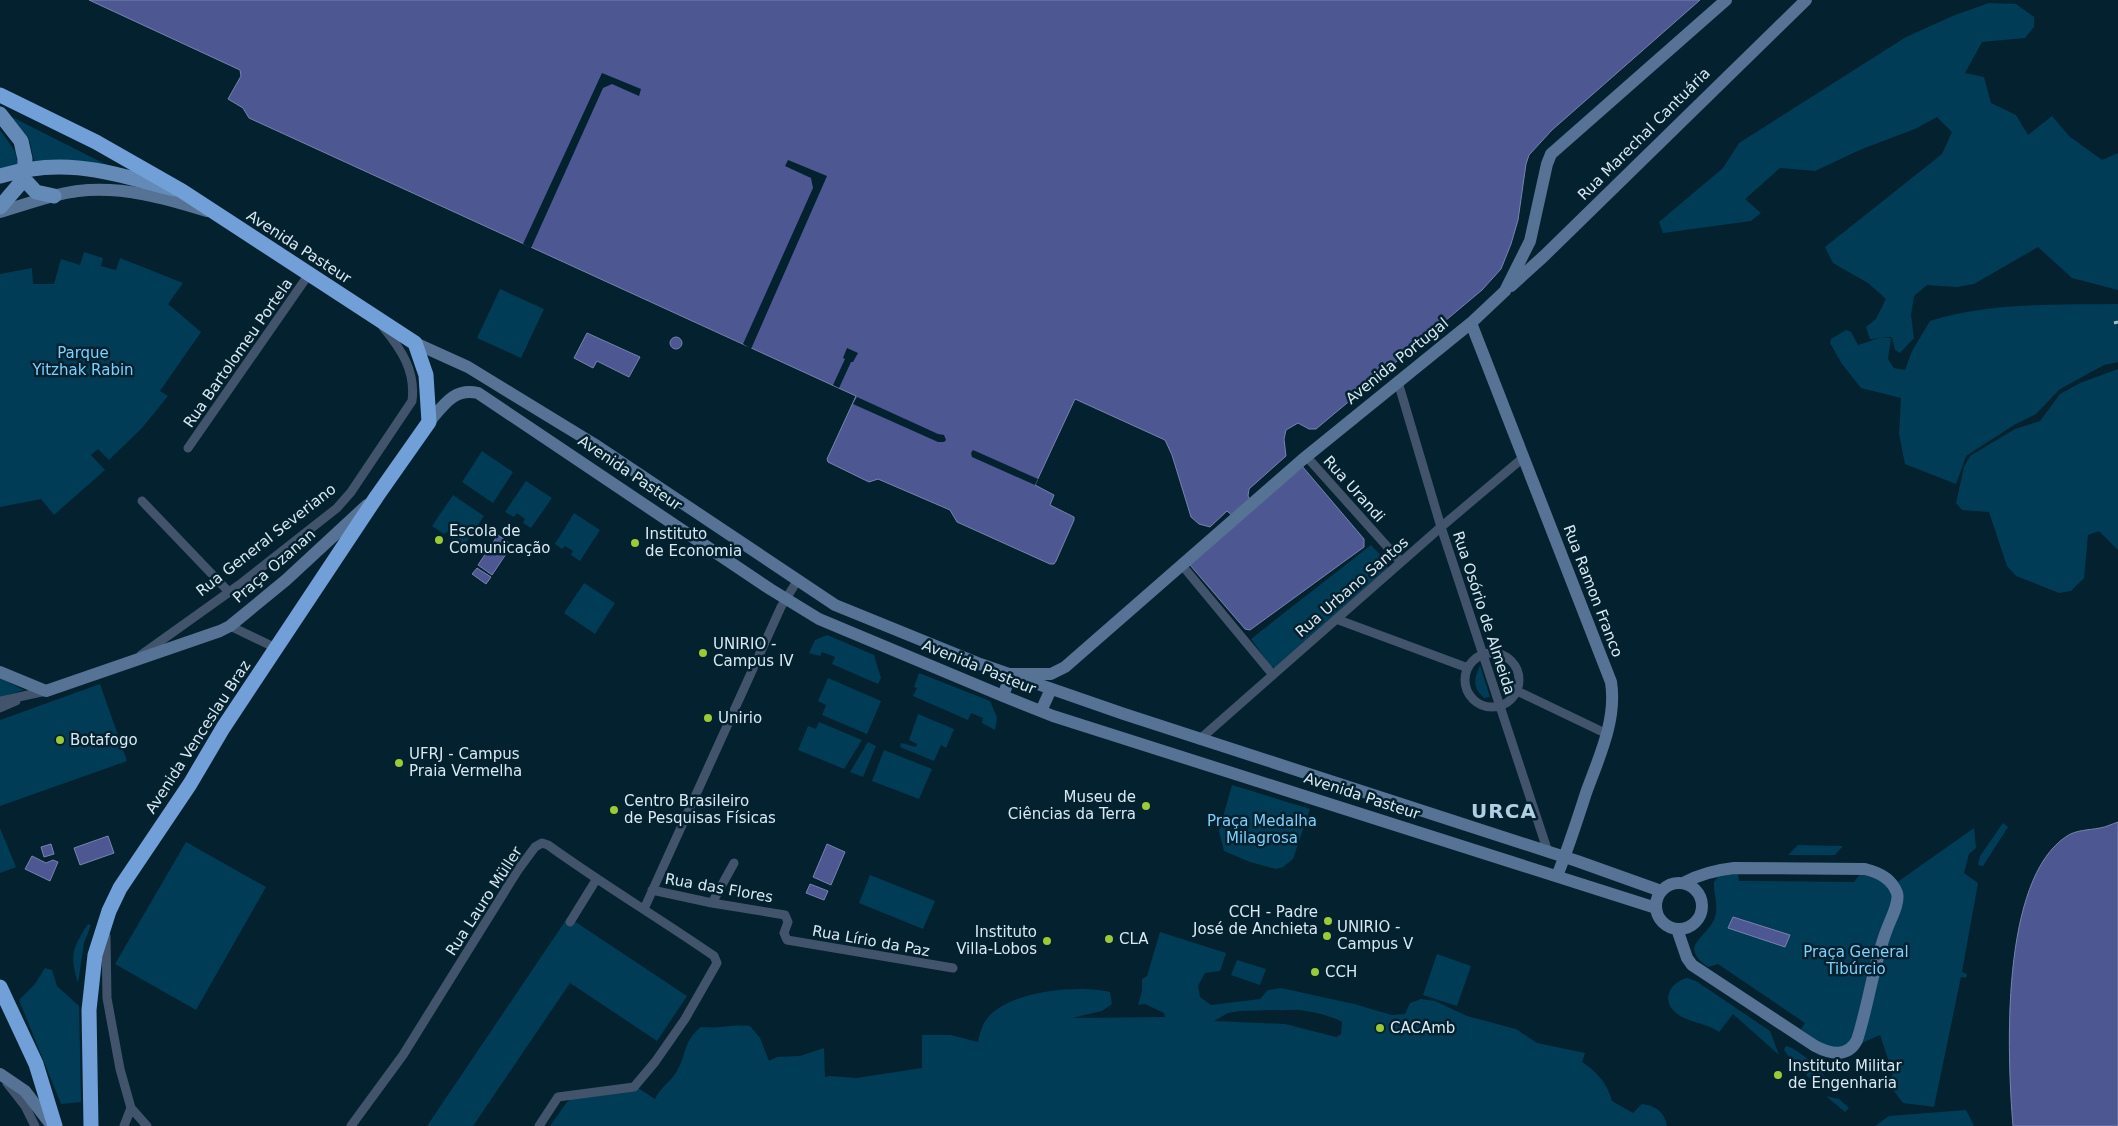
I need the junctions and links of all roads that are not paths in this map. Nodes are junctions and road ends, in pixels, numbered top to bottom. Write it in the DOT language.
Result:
graph roads {
  1 [pos="1726,0"];
  2 [pos="1806,0"];
  3 [pos="0,95"];
  4 [pos="0,114"];
  5 [pos="0,176"];
  6 [pos="24,178"];
  7 [pos="182,191"];
  8 [pos="54,196"];
  9 [pos="0,207"];
  10 [pos="0,212"];
  11 [pos="214,213"];
  12 [pos="1530,241"];
  13 [pos="1544,256"];
  14 [pos="310,274"];
  15 [pos="1505,291"];
  16 [pos="376,317"];
  17 [pos="1471,323"];
  18 [pos="415,342"];
  19 [pos="1398,382"];
  20 [pos="429,422"];
  21 [pos="594,444"];
  22 [pos="188,448"];
  23 [pos="1524,457"];
  24 [pos="1304,458"];
  25 [pos="583,464"];
  26 [pos="377,496"];
  27 [pos="142,500"];
  28 [pos="1441,527"];
  29 [pos="1184,561"];
  30 [pos="1401,562"];
  31 [pos="797,581"];
  32 [pos="229,592"];
  33 [pos="786,599"];
  34 [pos="1336,619"];
  35 [pos="230,626"];
  36 [pos="276,648"];
  37 [pos="1484,654"];
  38 [pos="132,661"];
  39 [pos="1468,668"];
  40 [pos="0,672"];
  41 [pos="1011,674"];
  42 [pos="1273,675"];
  43 [pos="1051,689"];
  44 [pos="46,691"];
  45 [pos="1517,691"];
  46 [pos="1002,696"];
  47 [pos="20,698"];
  48 [pos="0,701"];
  49 [pos="1500,706"];
  50 [pos="0,708"];
  51 [pos="1041,711"];
  52 [pos="1606,734"];
  53 [pos="1199,740"];
  54 [pos="1445,819"];
  55 [pos="1440,839"];
  56 [pos="1548,852"];
  57 [pos="1564,858"];
  58 [pos="734,863"];
  59 [pos="1557,876"];
  60 [pos="596,880"];
  61 [pos="1683,883"];
  62 [pos="652,890"];
  63 [pos="1661,891"];
  64 [pos="712,903"];
  65 [pos="644,908"];
  66 [pos="1656,908"];
  67 [pos="109,911"];
  68 [pos="570,922"];
  69 [pos="1677,929"];
  70 [pos="784,938"];
  71 [pos="953,968"];
  72 [pos="0,987"];
  73 [pos="0,1075"];
  74 [pos="131,1108"];
  75 [pos="35,1126"];
  76 [pos="53,1126"];
  77 [pos="91,1126"];
  78 [pos="124,1126"];
  79 [pos="147,1126"];
  80 [pos="351,1126"];
  81 [pos="538,1126"];
  1 -- 12 [label="street, Avenida Portugal"];
  2 -- 13 [label="street, Rua Marechal Cantuária"];
  3 -- 7 [label="highway"];
  4 -- 6 [label="main road"];
  5 -- 7 [label="main road, Avenida Pasteur"];
  6 -- 8 [label="main road"];
  6 -- 9 [label="main road"];
  7 -- 11 [label="highway, Avenida Pasteur"];
  8 -- 10 [label="street, Avenida Pasteur"];
  8 -- 11 [label="street, Avenida Pasteur"];
  11 -- 14 [label="highway, Avenida Pasteur"];
  12 -- 13 [label="street"];
  12 -- 15 [label="street, Avenida Portugal"];
  13 -- 15 [label="street, Rua Marechal Cantuária"];
  14 -- 16 [label="highway, Avenida Pasteur"];
  14 -- 22 [label="street, Rua Bartolomeu Portela"];
  15 -- 17 [label="street, Avenida Portugal"];
  16 -- 18 [label="highway, Avenida Pasteur"];
  16 -- 32 [label="street, Rua General Severiano"];
  17 -- 19 [label="street, Avenida Portugal"];
  17 -- 23 [label="street, Rua Ramon Franco"];
  18 -- 20 [label="highway"];
  18 -- 21 [label="street, Avenida Pasteur"];
  19 -- 24 [label="street, Avenida Portugal"];
  19 -- 28 [label="street, Rua Osório de Almeida"];
  20 -- 25 [label="street, Avenida Pasteur"];
  20 -- 26 [label="highway, Avenida Venceslau Braz"];
  21 -- 25 [label="street"];
  21 -- 31 [label="street, Avenida Pasteur"];
  23 -- 28 [label="street, Rua Urbano Santos"];
  23 -- 52 [label="street, Rua Ramon Franco"];
  24 -- 29 [label="street, Avenida Portugal"];
  24 -- 30 [label="street, Rua Urandi"];
  25 -- 33 [label="street, Avenida Pasteur"];
  26 -- 35 [label="street, Praça Ozanan"];
  26 -- 36 [label="highway, Avenida Venceslau Braz"];
  27 -- 32 [label="street"];
  28 -- 30 [label="street, Rua Urbano Santos"];
  28 -- 37 [label="street, Rua Osório de Almeida"];
  29 -- 41 [label="street, Avenida Portugal"];
  29 -- 42 [label="street"];
  30 -- 34 [label="street, Rua Urbano Santos"];
  31 -- 33 [label="street"];
  31 -- 41 [label="street, Avenida Pasteur"];
  32 -- 38 [label="street, Rua General Severiano"];
  33 -- 46 [label="street, Avenida Pasteur"];
  33 -- 62 [label="street"];
  34 -- 39 [label="street"];
  34 -- 42 [label="street, Rua Urbano Santos"];
  35 -- 36 [label="street, Praça Ozanan"];
  35 -- 38 [label="street, Rua General Severiano"];
  36 -- 67 [label="highway, Avenida Venceslau Braz"];
  37 -- 39 [label="street"];
  37 -- 45 [label="street"];
  37 -- 49 [label="street, Rua Osório de Almeida"];
  38 -- 44 [label="street, Rua General Severiano"];
  39 -- 49 [label="street"];
  40 -- 44 [label="street"];
  41 -- 43 [label="street, Avenida Pasteur"];
  41 -- 46 [label="street"];
  42 -- 53 [label="street, Rua Urbano Santos"];
  43 -- 51 [label="street"];
  43 -- 53 [label="street, Avenida Pasteur"];
  44 -- 47 [label="street, Rua General Severiano"];
  45 -- 49 [label="street"];
  45 -- 52 [label="street"];
  46 -- 51 [label="street, Avenida Pasteur"];
  47 -- 48 [label="street, Rua General Severiano"];
  47 -- 50 [label="street, Rua General Severiano"];
  49 -- 56 [label="street, Rua Osório de Almeida"];
  51 -- 55 [label="street, Avenida Pasteur"];
  52 -- 57 [label="street, Rua Ramon Franco"];
  53 -- 54 [label="street, Avenida Pasteur"];
  54 -- 55 [label="street"];
  54 -- 56 [label="street, Avenida Pasteur"];
  55 -- 59 [label="street, Avenida Pasteur"];
  56 -- 57 [label="street, Avenida Pasteur"];
  57 -- 59 [label="street, Rua Ramon Franco"];
  57 -- 63 [label="street, Avenida Pasteur"];
  58 -- 64 [label="street"];
  59 -- 66 [label="street, Avenida Pasteur"];
  60 -- 65 [label="street, Rua Lauro Müller"];
  60 -- 68 [label="street"];
  60 -- 80 [label="street, Rua Lauro Müller"];
  61 -- 63 [label="street"];
  61 -- 69 [label="street"];
  61 -- 69 [label="street"];
  62 -- 64 [label="street, Rua das Flores"];
  62 -- 65 [label="street"];
  63 -- 66 [label="street"];
  64 -- 70 [label="street, Rua das Flores"];
  65 -- 81 [label="street, Rua Lauro Müller"];
  66 -- 69 [label="street"];
  67 -- 74 [label="street"];
  67 -- 77 [label="highway, Avenida Venceslau Braz"];
  70 -- 71 [label="street, Rua Lírio da Paz"];
  72 -- 76 [label="highway"];
  73 -- 75 [label="street"];
  73 -- 76 [label="street"];
  74 -- 78 [label="street"];
  74 -- 79 [label="street"];
}
